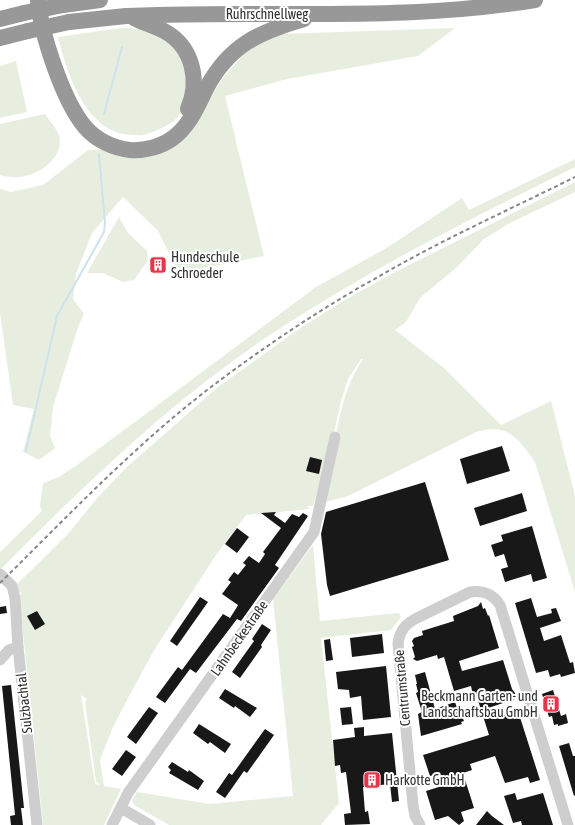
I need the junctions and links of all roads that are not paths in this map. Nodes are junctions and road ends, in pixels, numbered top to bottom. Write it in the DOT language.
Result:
graph roads {
  1 [pos="38,0"];
  2 [pos="45,0"];
  3 [pos="100,0"];
  4 [pos="535,0"];
  5 [pos="321,14"];
  6 [pos="126,16"];
  7 [pos="0,19"];
  8 [pos="0,38"];
  9 [pos="335,437"];
  10 [pos="0,574"];
  11 [pos="18,647"];
  12 [pos="0,660"];
  13 [pos="121,808"];
  14 [pos="38,825"];
  15 [pos="112,825"];
  16 [pos="150,825"];
  17 [pos="420,825"];
  18 [pos="568,825"];
  1 -- 5 [label="highway"];
  2 -- 6 [label="highway"];
  3 -- 7 [label="highway, bridge"];
  4 -- 5 [label="highway, Ruhrschnellweg"];
  5 -- 6 [label="highway, Ruhrschnellweg"];
  6 -- 8 [label="highway, Ruhrschnellweg, bridge"];
  9 -- 13 [label="street, Lahnbeckestraße"];
  10 -- 11 [label="street, Sulzbachtal"];
  11 -- 12 [label="street"];
  11 -- 14 [label="street, Sulzbachtal"];
  13 -- 15 [label="street, Lahnbeckestraße"];
  13 -- 16 [label="street"];
  17 -- 18 [label="street, Centrumstraße"];
}
